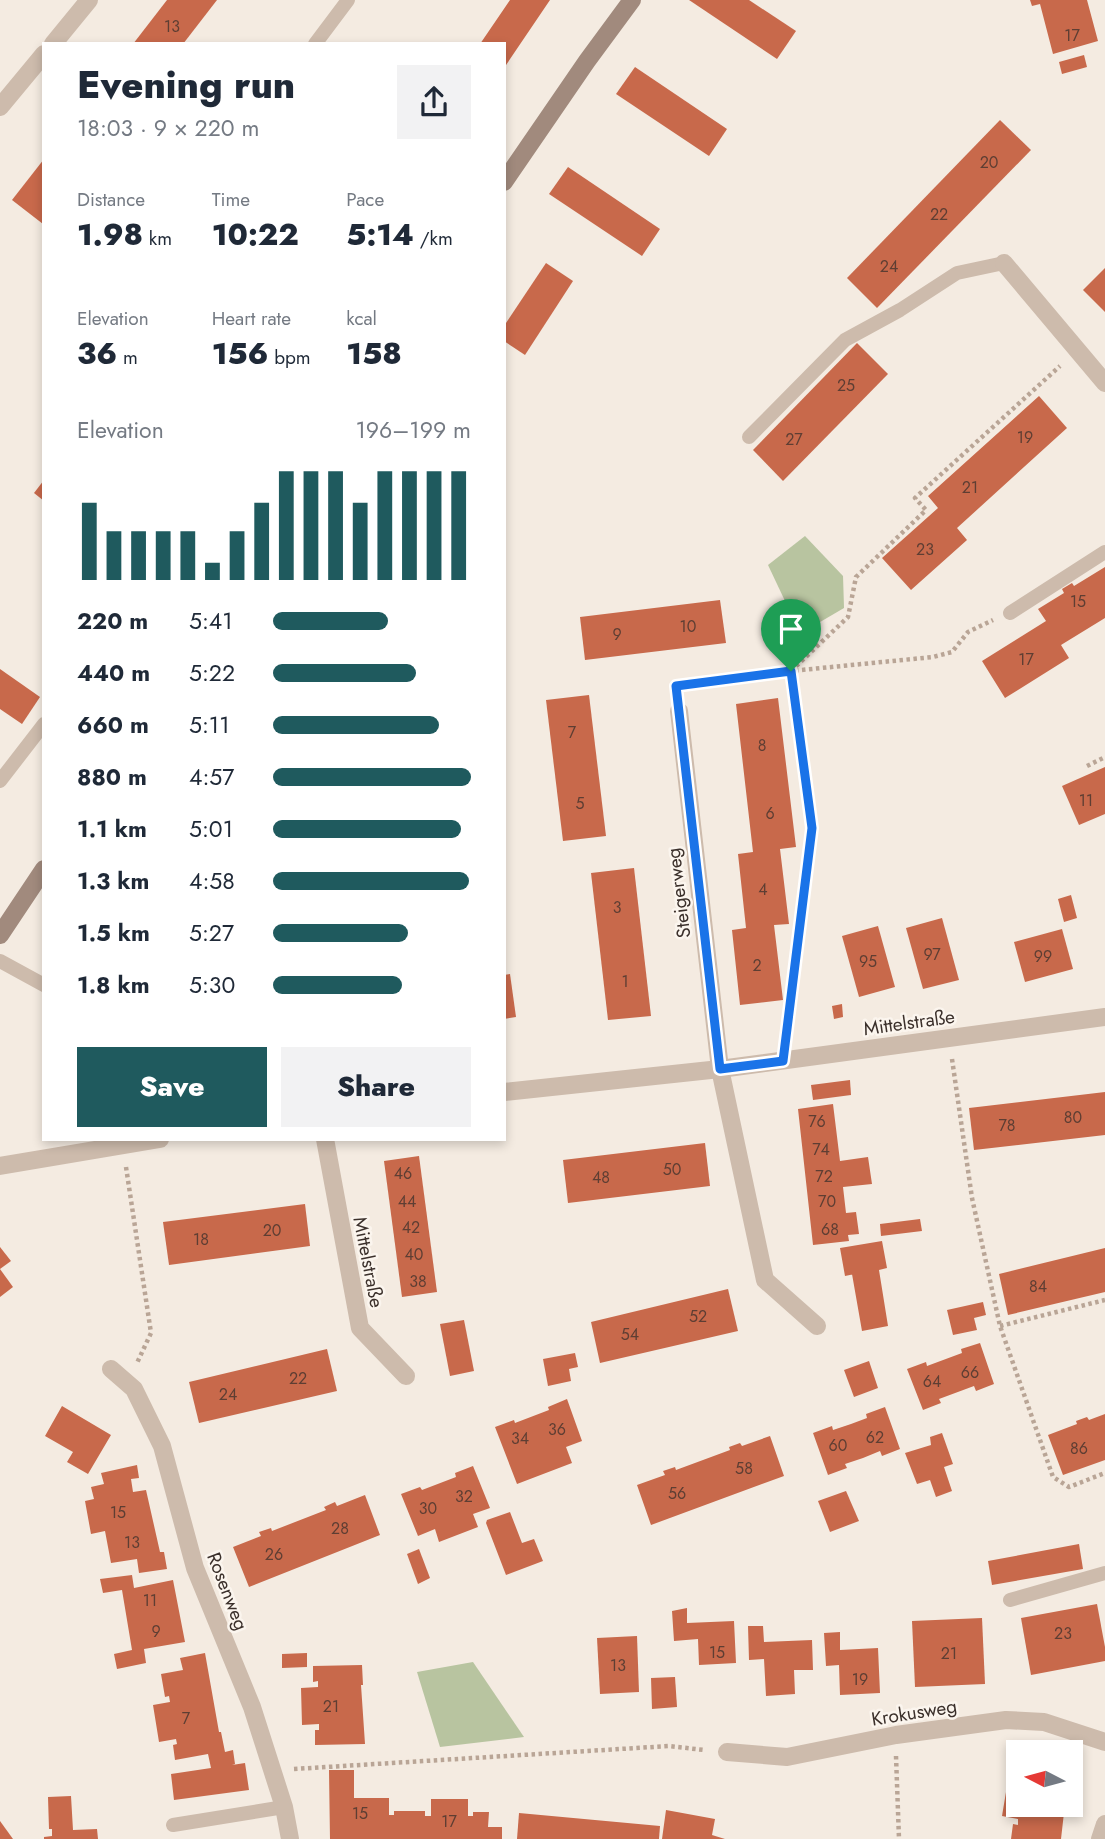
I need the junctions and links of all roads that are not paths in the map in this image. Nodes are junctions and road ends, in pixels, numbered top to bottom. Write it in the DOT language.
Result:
graph roads {
  1 [pos="89,0"];
  2 [pos="348,0"];
  3 [pos="632,0"];
  4 [pos="55,42"];
  5 [pos="316,42"];
  6 [pos="42,56"];
  7 [pos="0,107"];
  8 [pos="506,178"];
  9 [pos="1004,264"];
  10 [pos="1105,383"];
  11 [pos="749,437"];
  12 [pos="1105,552"];
  13 [pos="1010,613"];
  14 [pos="679,711"];
  15 [pos="42,727"];
  16 [pos="0,781"];
  17 [pos="42,872"];
  18 [pos="0,935"];
  19 [pos="0,961"];
  20 [pos="42,984"];
  21 [pos="1105,1017"];
  22 [pos="720,1069"];
  23 [pos="506,1092"];
  24 [pos="148,1141"];
  25 [pos="325,1141"];
  26 [pos="0,1166"];
  27 [pos="817,1326"];
  28 [pos="111,1369"];
  29 [pos="406,1376"];
  30 [pos="1105,1573"];
  31 [pos="1010,1600"];
  32 [pos="1105,1742"];
  33 [pos="726,1752"];
  34 [pos="284,1807"];
  35 [pos="1105,1824"];
  36 [pos="173,1825"];
  37 [pos="290,1839"];
  38 [pos="1100,1839"];
  1 -- 4 [label="street"];
  2 -- 5 [label="lane"];
  3 -- 8 [label="street"];
  6 -- 7 [label="street"];
  9 -- 10 [label="street"];
  9 -- 11 [label="lane"];
  12 -- 13 [label="lane"];
  14 -- 22 [label="street, Steigerweg"];
  15 -- 16 [label="lane"];
  17 -- 18 [label="street"];
  19 -- 20 [label="lane"];
  21 -- 22 [label="street, Mittelstraße"];
  22 -- 23 [label="street, Mittelstraße"];
  22 -- 27 [label="street"];
  24 -- 26 [label="street"];
  25 -- 29 [label="street, Mittelstraße"];
  28 -- 34 [label="street, Rosenweg"];
  30 -- 31 [label="lane"];
  32 -- 33 [label="street, Krokusweg"];
  34 -- 36 [label="lane"];
  34 -- 37 [label="street, Rosenweg"];
  35 -- 38 [label="street"];
}
